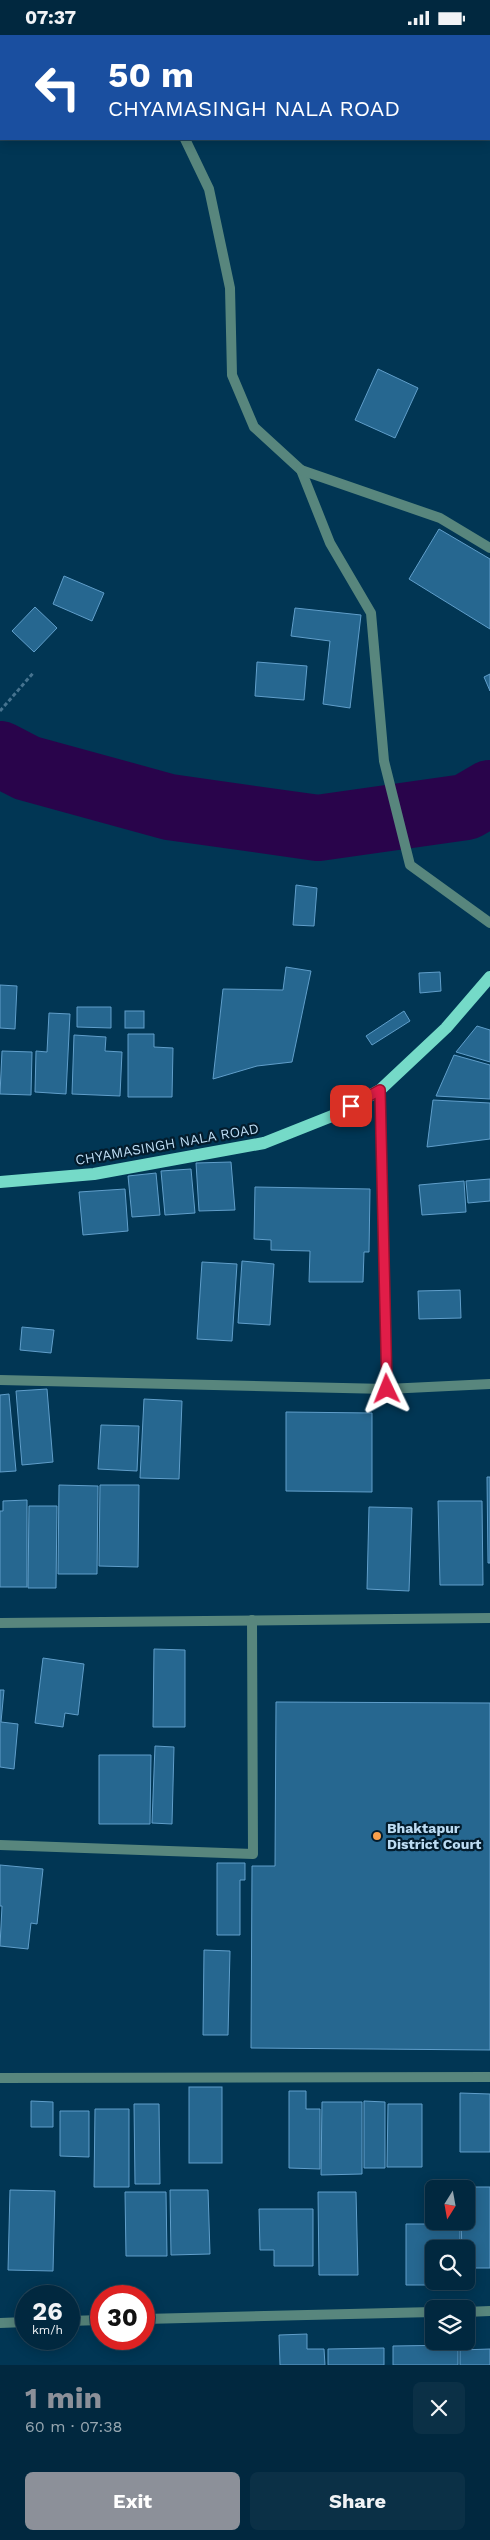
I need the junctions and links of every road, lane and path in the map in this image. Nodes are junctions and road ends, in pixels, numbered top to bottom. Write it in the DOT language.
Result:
graph roads {
  1 [pos="185,140"];
  2 [pos="301,470"];
  3 [pos="490,548"];
  4 [pos="34,672"];
  5 [pos="0,711"];
  6 [pos="490,923"];
  7 [pos="490,977"];
  8 [pos="380,1090"];
  9 [pos="0,1182"];
  10 [pos="0,1380"];
  11 [pos="490,1384"];
  12 [pos="387,1389"];
  13 [pos="490,1618"];
  14 [pos="252,1621"];
  15 [pos="0,1623"];
  16 [pos="0,1845"];
  17 [pos="490,2077"];
  18 [pos="0,2078"];
  19 [pos="475,2311"];
  20 [pos="490,2311"];
  21 [pos="425,2312"];
  22 [pos="155,2319"];
  23 [pos="15,2322"];
  24 [pos="0,2323"];
  1 -- 2 [label="street"];
  2 -- 3 [label="street"];
  2 -- 6 [label="street"];
  4 -- 5 [label="path"];
  7 -- 8 [label="main road, CHYAMASINGH NALA ROAD"];
  8 -- 9 [label="main road, CHYAMASINGH NALA ROAD"];
  8 -- 12 [label="street"];
  10 -- 12 [label="street"];
  11 -- 12 [label="street"];
  13 -- 14 [label="street"];
  14 -- 15 [label="street"];
  14 -- 16 [label="street"];
  17 -- 18 [label="street"];
  19 -- 20 [label="street"];
  21 -- 22 [label="street"];
  23 -- 24 [label="street"];
}
